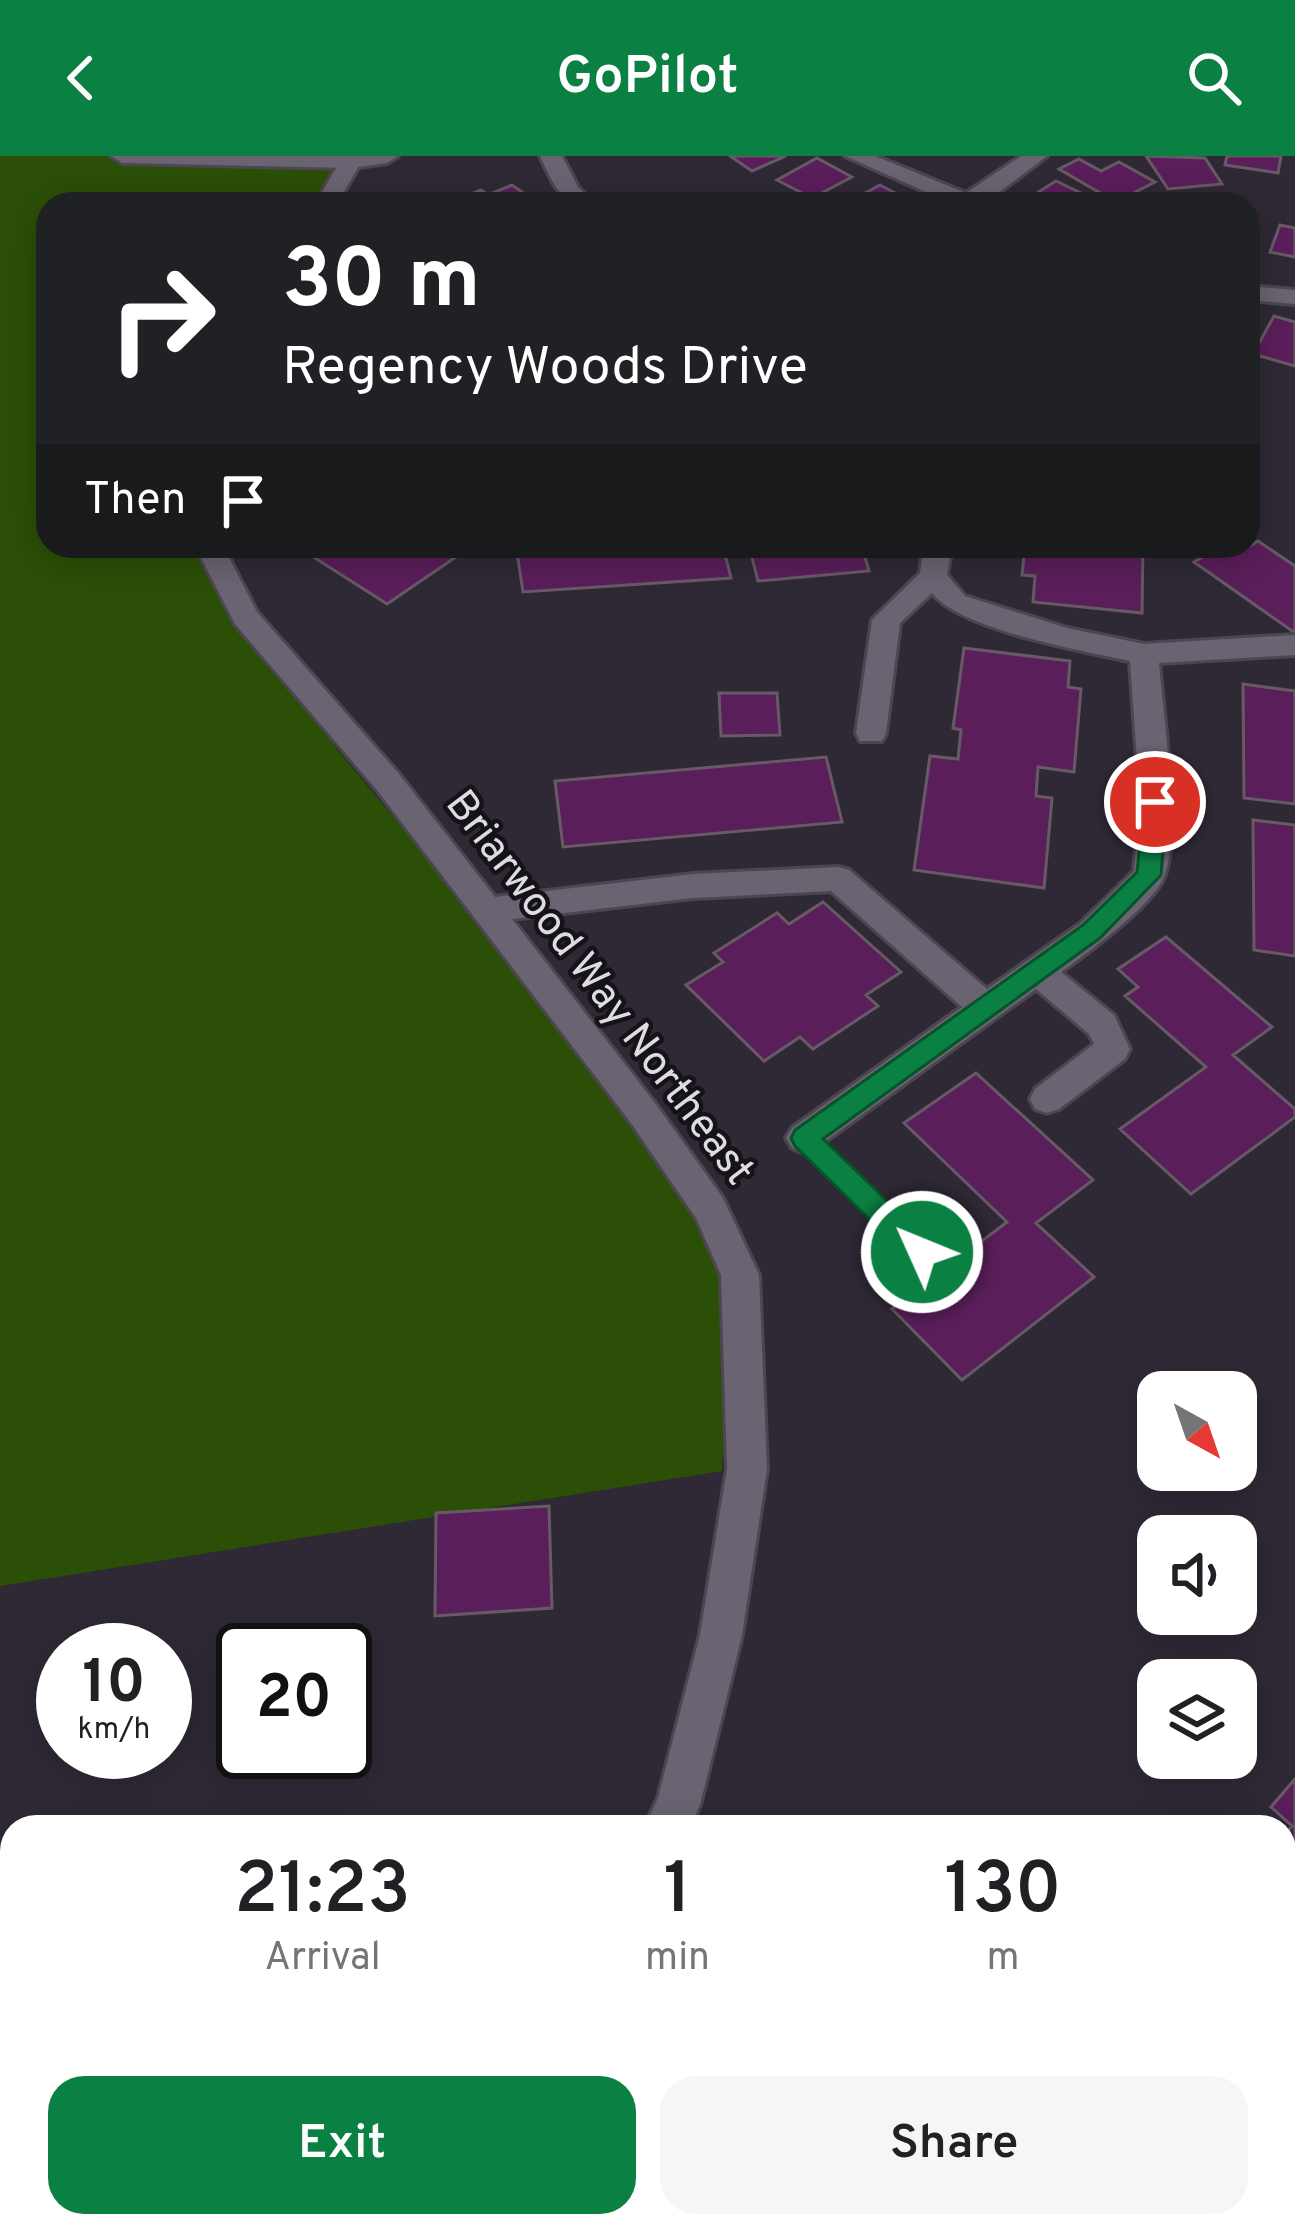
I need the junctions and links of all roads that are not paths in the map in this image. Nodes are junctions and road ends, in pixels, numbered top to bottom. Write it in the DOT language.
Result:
graph roads {
  1 [pos="122,156"];
  2 [pos="387,156"];
  3 [pos="551,156"];
  4 [pos="569,156"];
  5 [pos="856,156"];
  6 [pos="1036,156"];
  7 [pos="351,161"];
  8 [pos="333,192"];
  9 [pos="569,192"];
  10 [pos="589,192"];
  11 [pos="944,192"];
  12 [pos="986,192"];
  13 [pos="1260,294"];
  14 [pos="1295,297"];
  15 [pos="215,558"];
  16 [pos="936,561"];
  17 [pos="1295,645"];
  18 [pos="1144,654"];
  19 [pos="871,733"];
  20 [pos="487,910"];
  21 [pos="1036,970"];
  22 [pos="984,1006"];
  23 [pos="1047,1100"];
  24 [pos="804,1138"];
  25 [pos="922,1252"];
  26 [pos="673,1815"];
  1 -- 7 [label="street"];
  2 -- 7 [label="street"];
  3 -- 9 [label="street"];
  4 -- 10 [label="street"];
  5 -- 11 [label="street"];
  6 -- 12 [label="street"];
  7 -- 8 [label="street"];
  13 -- 14 [label="street"];
  15 -- 20 [label="street, Briarwood Way Northeast"];
  16 -- 18 [label="street"];
  16 -- 19 [label="street"];
  17 -- 18 [label="street"];
  18 -- 21 [label="street"];
  20 -- 22 [label="street"];
  20 -- 26 [label="street, Briarwood Way Northeast"];
  21 -- 22 [label="street"];
  21 -- 23 [label="street"];
  22 -- 24 [label="street"];
  24 -- 25 [label="lane"];
}
